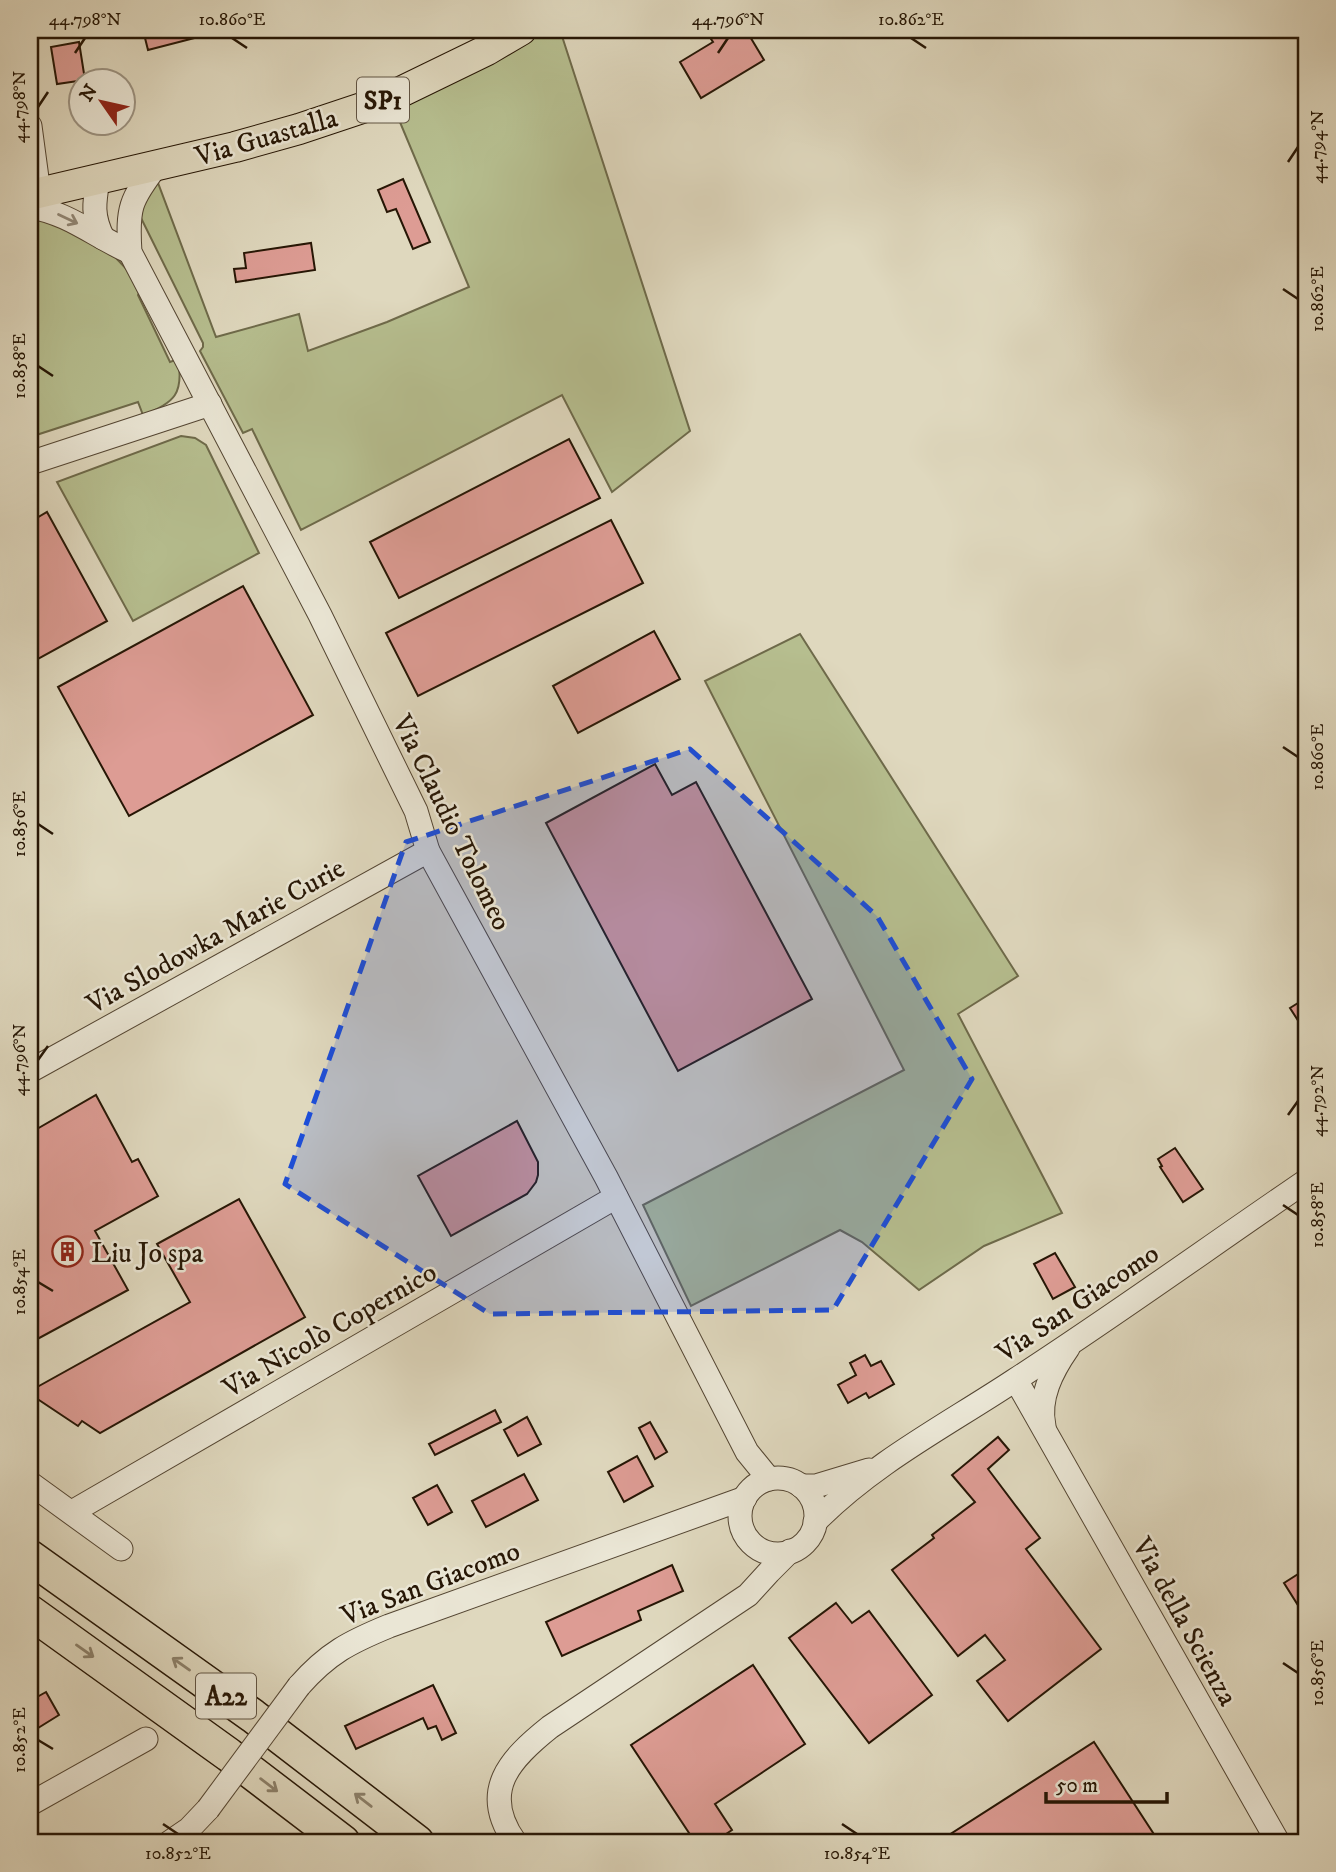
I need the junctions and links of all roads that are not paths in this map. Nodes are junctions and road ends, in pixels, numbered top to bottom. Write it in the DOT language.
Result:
graph roads {
  1 [pos="521,30"];
  2 [pos="30,126"];
  3 [pos="157,165"];
  4 [pos="98,180"];
  5 [pos="33,198"];
  6 [pos="103,238"];
  7 [pos="129,241"];
  8 [pos="209,404"];
  9 [pos="30,463"];
  10 [pos="428,852"];
  11 [pos="30,1071"];
  12 [pos="1306,1181"];
  13 [pos="616,1197"];
  14 [pos="1073,1341"];
  15 [pos="1016,1380"];
  16 [pos="1044,1429"];
  17 [pos="747,1452"];
  18 [pos="878,1467"];
  19 [pos="769,1479"];
  20 [pos="30,1483"];
  21 [pos="801,1486"];
  22 [pos="747,1494"];
  23 [pos="705,1511"];
  24 [pos="72,1512"];
  25 [pos="815,1522"];
  26 [pos="746,1535"];
  27 [pos="121,1549"];
  28 [pos="790,1552"];
  29 [pos="30,1557"];
  30 [pos="731,1607"];
  31 [pos="30,1612"];
  32 [pos="146,1739"];
  33 [pos="30,1804"];
  34 [pos="170,1842"];
  35 [pos="344,1842"];
  36 [pos="417,1842"];
  37 [pos="515,1842"];
  38 [pos="1278,1842"];
  1 -- 3 [label="main road, Via Guastalla / SP1"];
  2 -- 5 [label="street"];
  3 -- 4 [label="main road, Via Guastalla / SP1"];
  3 -- 7 [label="street"];
  4 -- 5 [label="main road, Via Guastalla / SP1"];
  4 -- 6 [label="street"];
  4 -- 7 [label="street, Via Claudio Tolomeo"];
  5 -- 6 [label="street, one-way"];
  6 -- 7 [label="street"];
  7 -- 8 [label="street, Via Claudio Tolomeo"];
  8 -- 9 [label="street"];
  8 -- 10 [label="street, Via Claudio Tolomeo"];
  10 -- 11 [label="street, Via Slodowka Marie Curie"];
  10 -- 13 [label="street, Via Claudio Tolomeo"];
  12 -- 14 [label="street, Via San Giacomo"];
  13 -- 17 [label="street, Via Claudio Tolomeo"];
  13 -- 24 [label="street, Via Nicolò Copernico"];
  14 -- 15 [label="street, Via San Giacomo"];
  14 -- 16 [label="street"];
  15 -- 16 [label="street, Via della Scienza"];
  15 -- 18 [label="street, Via San Giacomo"];
  16 -- 38 [label="street, Via della Scienza"];
  17 -- 19 [label="street, Via Claudio Tolomeo"];
  17 -- 22 [label="street, Via Claudio Tolomeo"];
  18 -- 21 [label="street, Via San Giacomo"];
  18 -- 25 [label="street, Via San Giacomo"];
  19 -- 21 [label="street"];
  19 -- 22 [label="street"];
  20 -- 24 [label="street"];
  21 -- 25 [label="street"];
  22 -- 23 [label="street, Via San Giacomo"];
  22 -- 26 [label="street"];
  23 -- 26 [label="street"];
  23 -- 34 [label="street, Via San Giacomo, bridge"];
  24 -- 27 [label="street"];
  25 -- 28 [label="street"];
  26 -- 28 [label="street"];
  26 -- 30 [label="street"];
  28 -- 30 [label="street"];
  36 -- 29 [label="highway, A22, one-way"];
  30 -- 37 [label="street"];
  31 -- 35 [label="highway, A22, one-way"];
  32 -- 33 [label="street"];
}
